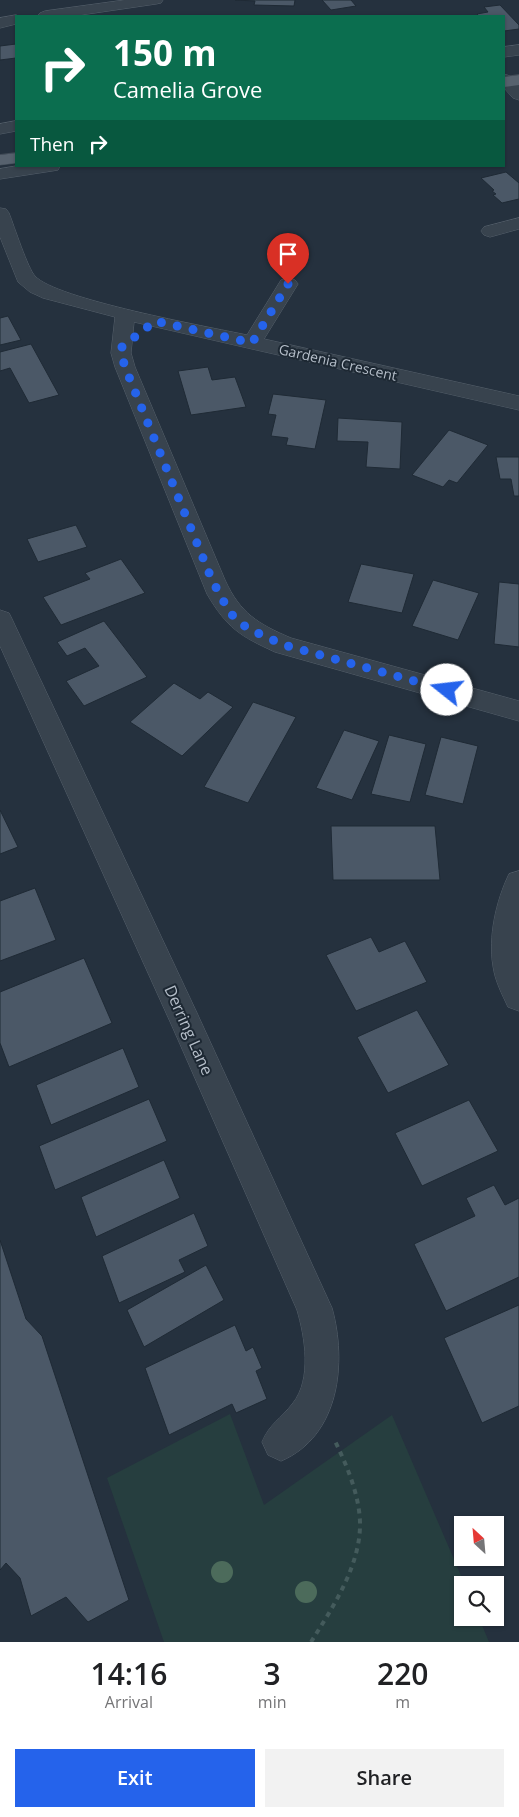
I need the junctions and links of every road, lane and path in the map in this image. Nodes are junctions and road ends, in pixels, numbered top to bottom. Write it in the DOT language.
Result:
graph roads {
  1 [pos="156,0"];
  2 [pos="60,15"];
  3 [pos="15,20"];
  4 [pos="0,23"];
  5 [pos="519,50"];
  6 [pos="505,52"];
  7 [pos="519,65"];
  8 [pos="511,85"];
  9 [pos="15,126"];
  10 [pos="0,129"];
  11 [pos="15,142"];
  12 [pos="0,145"];
  13 [pos="15,158"];
  14 [pos="0,160"];
  15 [pos="46,167"];
  16 [pos="0,174"];
  17 [pos="0,213"];
  18 [pos="519,223"];
  19 [pos="490,231"];
  20 [pos="288,284"];
  21 [pos="125,314"];
  22 [pos="155,321"];
  23 [pos="252,343"];
  24 [pos="122,347"];
  25 [pos="519,403"];
  26 [pos="0,619"];
  27 [pos="519,711"];
  28 [pos="519,883"];
  29 [pos="519,997"];
  30 [pos="281,1442"];
  31 [pos="352,1478"];
  32 [pos="311,1642"];
  1 -- 2 [label="street"];
  3 -- 4 [label="street"];
  5 -- 6 [label="street"];
  7 -- 8 [label="main road"];
  9 -- 10 [label="street"];
  11 -- 12 [label="main road"];
  13 -- 14 [label="main road"];
  15 -- 16 [label="street"];
  17 -- 21 [label="street, Gardenia Crescent"];
  18 -- 19 [label="street"];
  20 -- 23 [label="street"];
  21 -- 22 [label="street, Gardenia Crescent"];
  21 -- 24 [label="street"];
  22 -- 23 [label="street, Gardenia Crescent"];
  22 -- 24 [label="street"];
  23 -- 25 [label="street, Gardenia Crescent"];
  24 -- 27 [label="street"];
  26 -- 30 [label="street, Derring Lane"];
  28 -- 29 [label="street"];
  31 -- 32 [label="path"];
}
